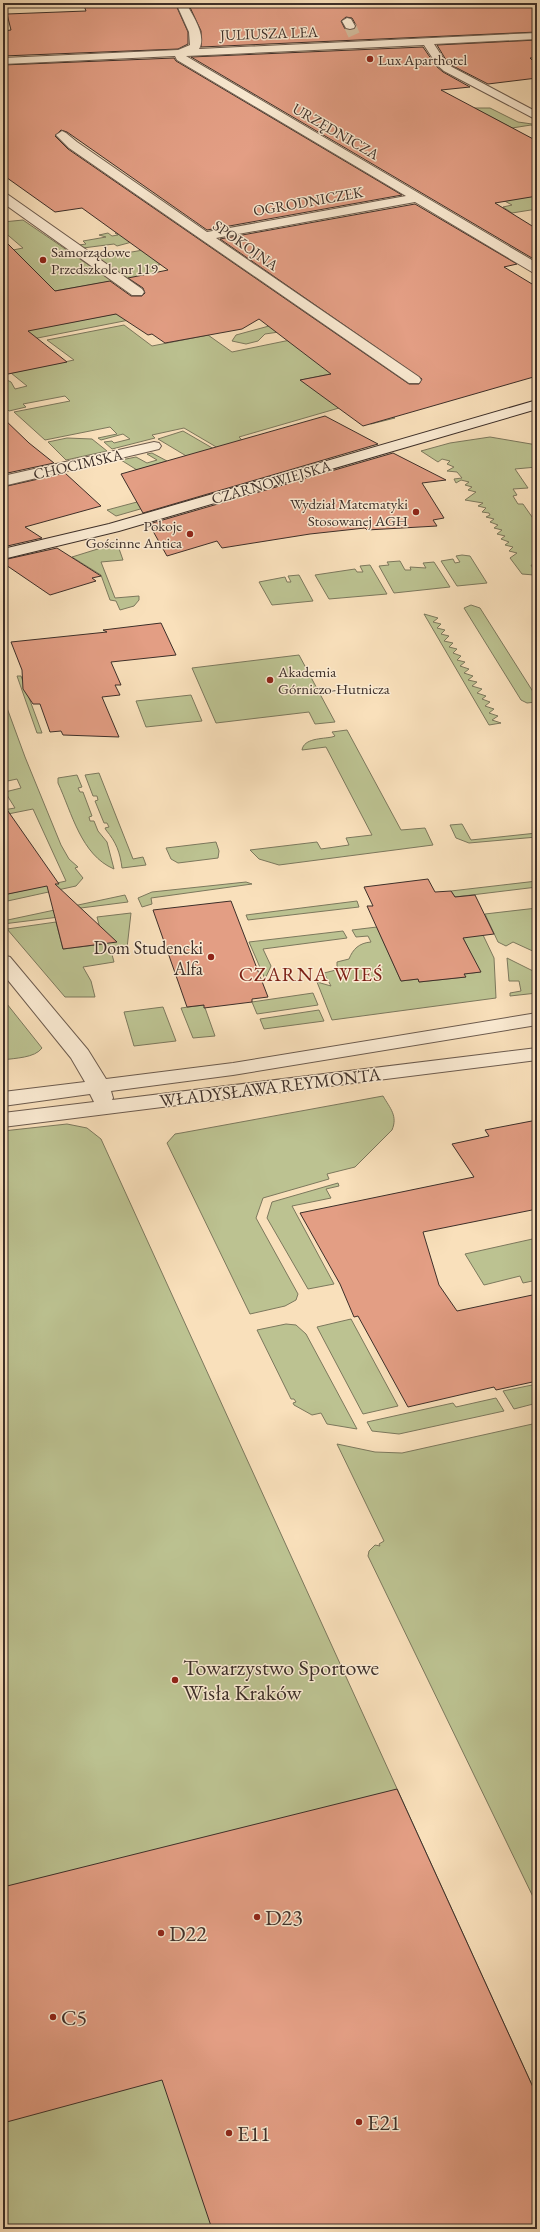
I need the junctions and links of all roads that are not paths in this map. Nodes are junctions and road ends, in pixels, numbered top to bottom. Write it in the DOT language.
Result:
graph roads {
  1 [pos="181,3"];
  2 [pos="537,36"];
  3 [pos="426,41"];
  4 [pos="182,52"];
  5 [pos="3,61"];
  6 [pos="537,116"];
  7 [pos="62,136"];
  8 [pos="3,197"];
  9 [pos="418,198"];
  10 [pos="204,236"];
  11 [pos="537,269"];
  12 [pos="137,292"];
  13 [pos="414,380"];
  14 [pos="537,404"];
  15 [pos="154,446"];
  16 [pos="3,481"];
  17 [pos="3,554"];
  18 [pos="3,961"];
  19 [pos="535,1023"];
  20 [pos="537,1054"];
  21 [pos="98,1086"];
  22 [pos="3,1099"];
  23 [pos="104,1107"];
  24 [pos="3,1120"];
  1 -- 4 [label="street"];
  2 -- 3 [label="street, JULIUSZA LEA"];
  3 -- 4 [label="street, JULIUSZA LEA"];
  3 -- 6 [label="street"];
  4 -- 5 [label="street, JULIUSZA LEA"];
  4 -- 9 [label="street, URZĘDNICZA"];
  7 -- 10 [label="street, SPOKOJNA"];
  8 -- 12 [label="street"];
  9 -- 10 [label="street, OGRODNICZEK"];
  9 -- 11 [label="street, URZĘDNICZA"];
  10 -- 13 [label="street, SPOKOJNA"];
  14 -- 17 [label="street, CZARNOWIEJSKA"];
  15 -- 16 [label="street, CHOCIMSKA"];
  18 -- 21 [label="street"];
  19 -- 21 [label="street, WŁADYSŁAWA REYMONTA"];
  20 -- 23 [label="street, WŁADYSŁAWA REYMONTA"];
  21 -- 22 [label="street, WŁADYSŁAWA REYMONTA"];
  21 -- 23 [label="street"];
  23 -- 24 [label="street, WŁADYSŁAWA REYMONTA"];
}
